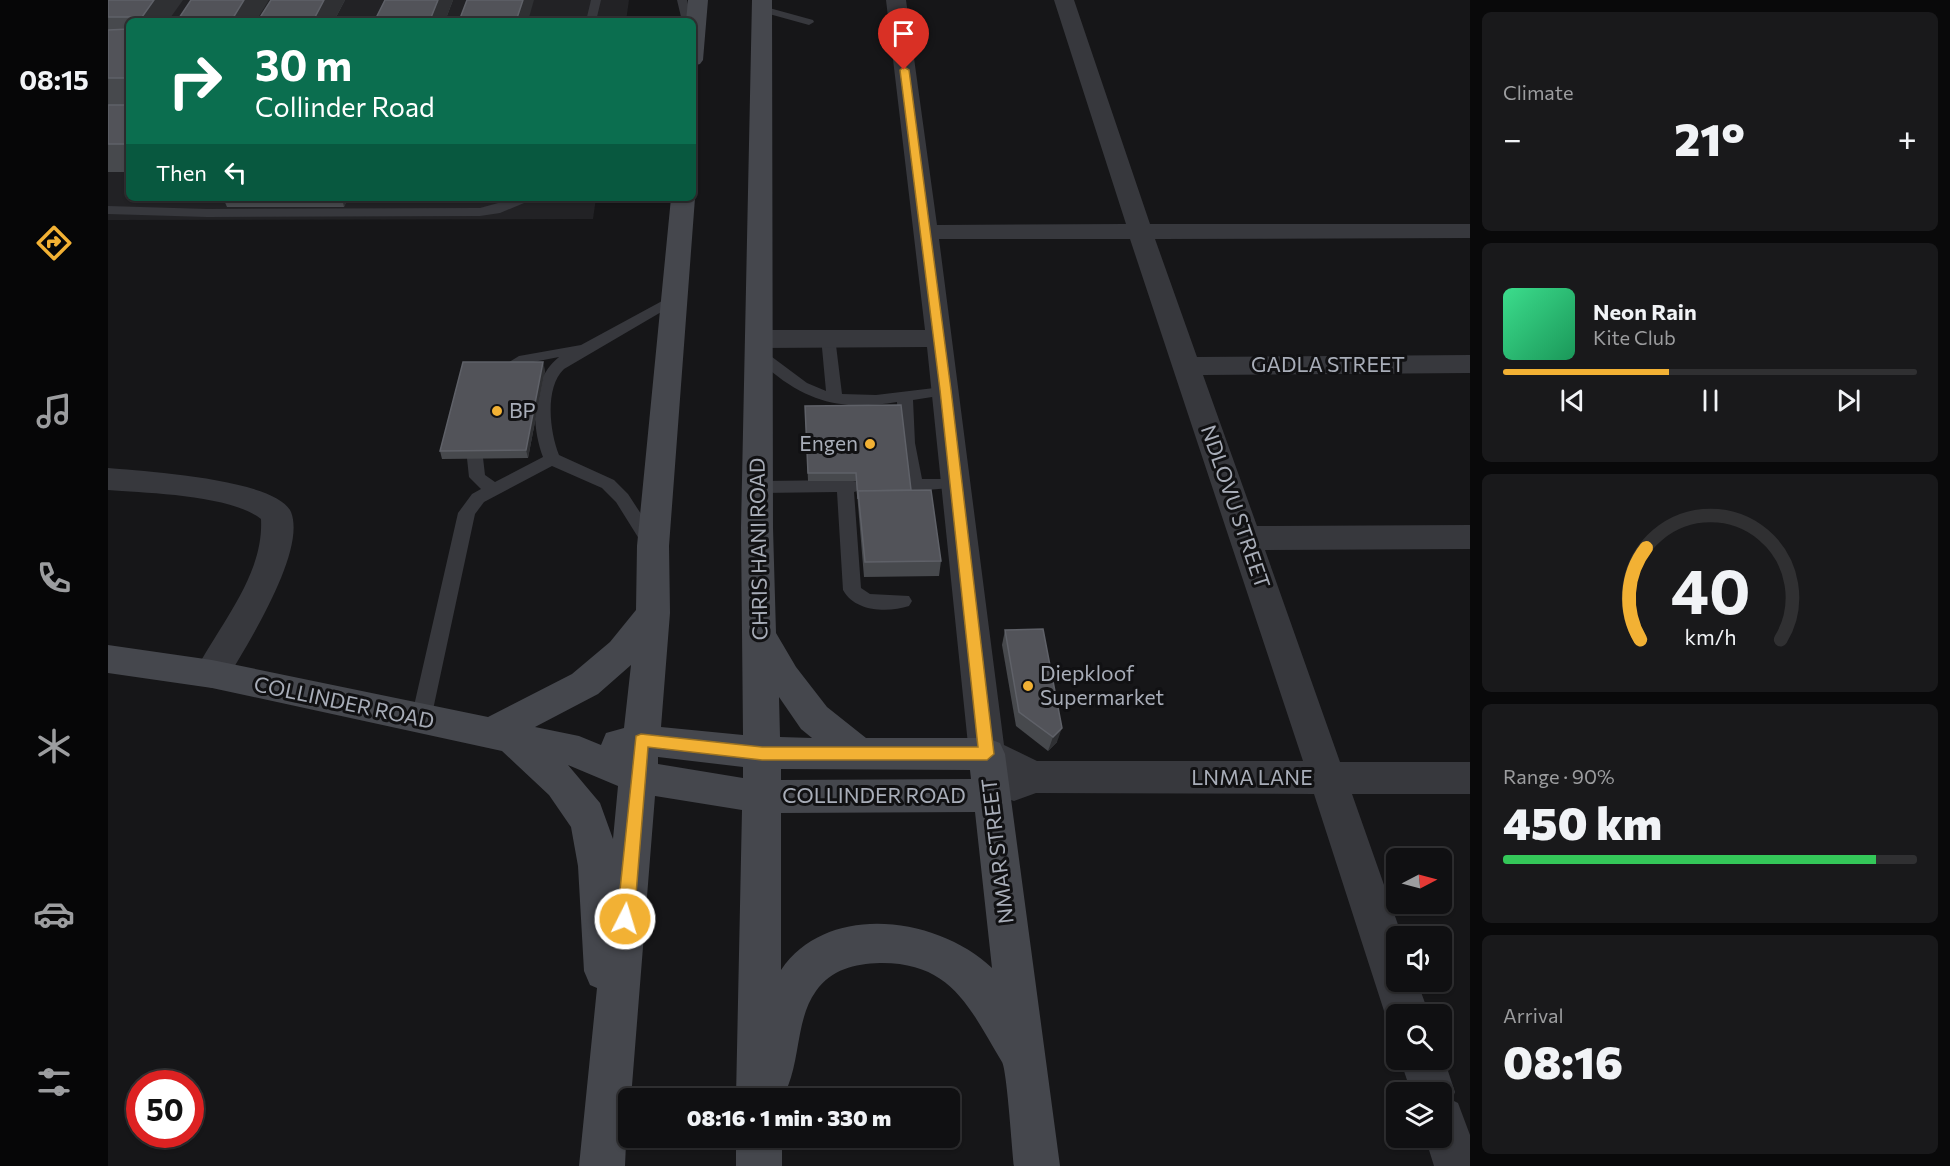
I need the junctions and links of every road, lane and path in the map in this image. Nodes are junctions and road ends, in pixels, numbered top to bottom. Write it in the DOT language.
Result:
graph roads {
  1 [pos="596,0"];
  2 [pos="682,0"];
  3 [pos="698,0"];
  4 [pos="896,0"];
  5 [pos="1064,0"];
  6 [pos="762,5"];
  7 [pos="592,18"];
  8 [pos="686,18"];
  9 [pos="696,18"];
  10 [pos="808,22"];
  11 [pos="520,201"];
  12 [pos="683,201"];
  13 [pos="108,210"];
  14 [pos="1470,231"];
  15 [pos="925,232"];
  16 [pos="1138,232"];
  17 [pos="675,298"];
  18 [pos="828,337"];
  19 [pos="939,339"];
  20 [pos="759,346"];
  21 [pos="587,348"];
  22 [pos="1470,364"];
  23 [pos="1185,366"];
  24 [pos="946,390"];
  25 [pos="813,392"];
  26 [pos="490,393"];
  27 [pos="905,394"];
  28 [pos="835,399"];
  29 [pos="483,414"];
  30 [pos="810,414"];
  31 [pos="552,459"];
  32 [pos="108,479"];
  33 [pos="956,483"];
  34 [pos="758,487"];
  35 [pos="494,490"];
  36 [pos="1470,537"];
  37 [pos="1246,538"];
  38 [pos="653,546"];
  39 [pos="903,601"];
  40 [pos="653,613"];
  41 [pos="759,634"];
  42 [pos="108,659"];
  43 [pos="212,675"];
  44 [pos="421,719"];
  45 [pos="501,736"];
  46 [pos="762,753"];
  47 [pos="860,754"];
  48 [pos="987,754"];
  49 [pos="639,759"];
  50 [pos="1034,777"];
  51 [pos="1470,778"];
  52 [pos="1329,779"];
  53 [pos="991,795"];
  54 [pos="761,797"];
  55 [pos="1404,1004"];
  56 [pos="613,1056"];
  57 [pos="1024,1064"];
  58 [pos="759,1088"];
  59 [pos="767,1088"];
  60 [pos="1470,1117"];
  61 [pos="1452,1118"];
  62 [pos="759,1148"];
  63 [pos="1451,1148"];
  64 [pos="602,1166"];
  65 [pos="759,1166"];
  66 [pos="1037,1166"];
  67 [pos="1457,1166"];
  1 -- 7 [label="lane"];
  2 -- 8 [label="lane"];
  3 -- 9 [label="main road"];
  4 -- 15 [label="street, NMAR STREET"];
  5 -- 16 [label="street, NDLOVU STREET"];
  6 -- 10 [label="lane"];
  6 -- 20 [label="main road, CHRIS HANI ROAD"];
  11 -- 13 [label="lane"];
  12 -- 17 [label="main road"];
  14 -- 16 [label="street"];
  15 -- 16 [label="street"];
  15 -- 19 [label="street, NMAR STREET"];
  16 -- 23 [label="street, NDLOVU STREET"];
  17 -- 21 [label="lane"];
  17 -- 38 [label="main road"];
  18 -- 19 [label="street"];
  18 -- 20 [label="street"];
  18 -- 28 [label="lane"];
  19 -- 24 [label="street, NMAR STREET"];
  20 -- 25 [label="lane"];
  20 -- 34 [label="main road, CHRIS HANI ROAD"];
  21 -- 26 [label="lane"];
  21 -- 31 [label="lane"];
  22 -- 23 [label="street, GADLA STREET"];
  23 -- 37 [label="street, NDLOVU STREET"];
  24 -- 27 [label="lane"];
  24 -- 33 [label="street, NMAR STREET"];
  25 -- 28 [label="lane"];
  25 -- 30 [label="lane"];
  27 -- 28 [label="lane"];
  27 -- 33 [label="lane"];
  29 -- 35 [label="lane"];
  31 -- 35 [label="lane"];
  31 -- 38 [label="lane"];
  32 -- 43 [label="street"];
  33 -- 48 [label="street, NMAR STREET"];
  34 -- 39 [label="lane"];
  34 -- 41 [label="main road, CHRIS HANI ROAD"];
  35 -- 44 [label="lane"];
  36 -- 37 [label="street"];
  37 -- 52 [label="street, NDLOVU STREET"];
  38 -- 40 [label="main road"];
  40 -- 45 [label="main road"];
  40 -- 49 [label="main road"];
  41 -- 46 [label="main road, CHRIS HANI ROAD"];
  41 -- 47 [label="main road"];
  42 -- 43 [label="main road, COLLINDER ROAD"];
  43 -- 44 [label="main road, COLLINDER ROAD"];
  44 -- 45 [label="main road, COLLINDER ROAD"];
  45 -- 49 [label="main road, COLLINDER ROAD"];
  45 -- 56 [label="main road"];
  46 -- 47 [label="main road, COLLINDER ROAD"];
  46 -- 49 [label="main road, COLLINDER ROAD"];
  46 -- 54 [label="main road, CHRIS HANI ROAD"];
  47 -- 48 [label="main road, COLLINDER ROAD"];
  48 -- 50 [label="street, COLLINDER ROAD"];
  48 -- 53 [label="main road, NMAR STREET"];
  49 -- 54 [label="main road, COLLINDER ROAD"];
  49 -- 56 [label="main road"];
  50 -- 52 [label="street, LNMA LANE"];
  50 -- 53 [label="street, COLLINDER ROAD"];
  51 -- 52 [label="street, LNMA LANE"];
  52 -- 55 [label="street, NDLOVU STREET"];
  53 -- 54 [label="main road, COLLINDER ROAD"];
  53 -- 57 [label="main road, NMAR STREET"];
  54 -- 58 [label="main road, CHRIS HANI ROAD"];
  56 -- 64 [label="main road"];
  57 -- 59 [label="main road"];
  57 -- 66 [label="main road, NMAR STREET"];
  60 -- 61 [label="street"];
  62 -- 65 [label="main road"];
  63 -- 67 [label="street"];
}
